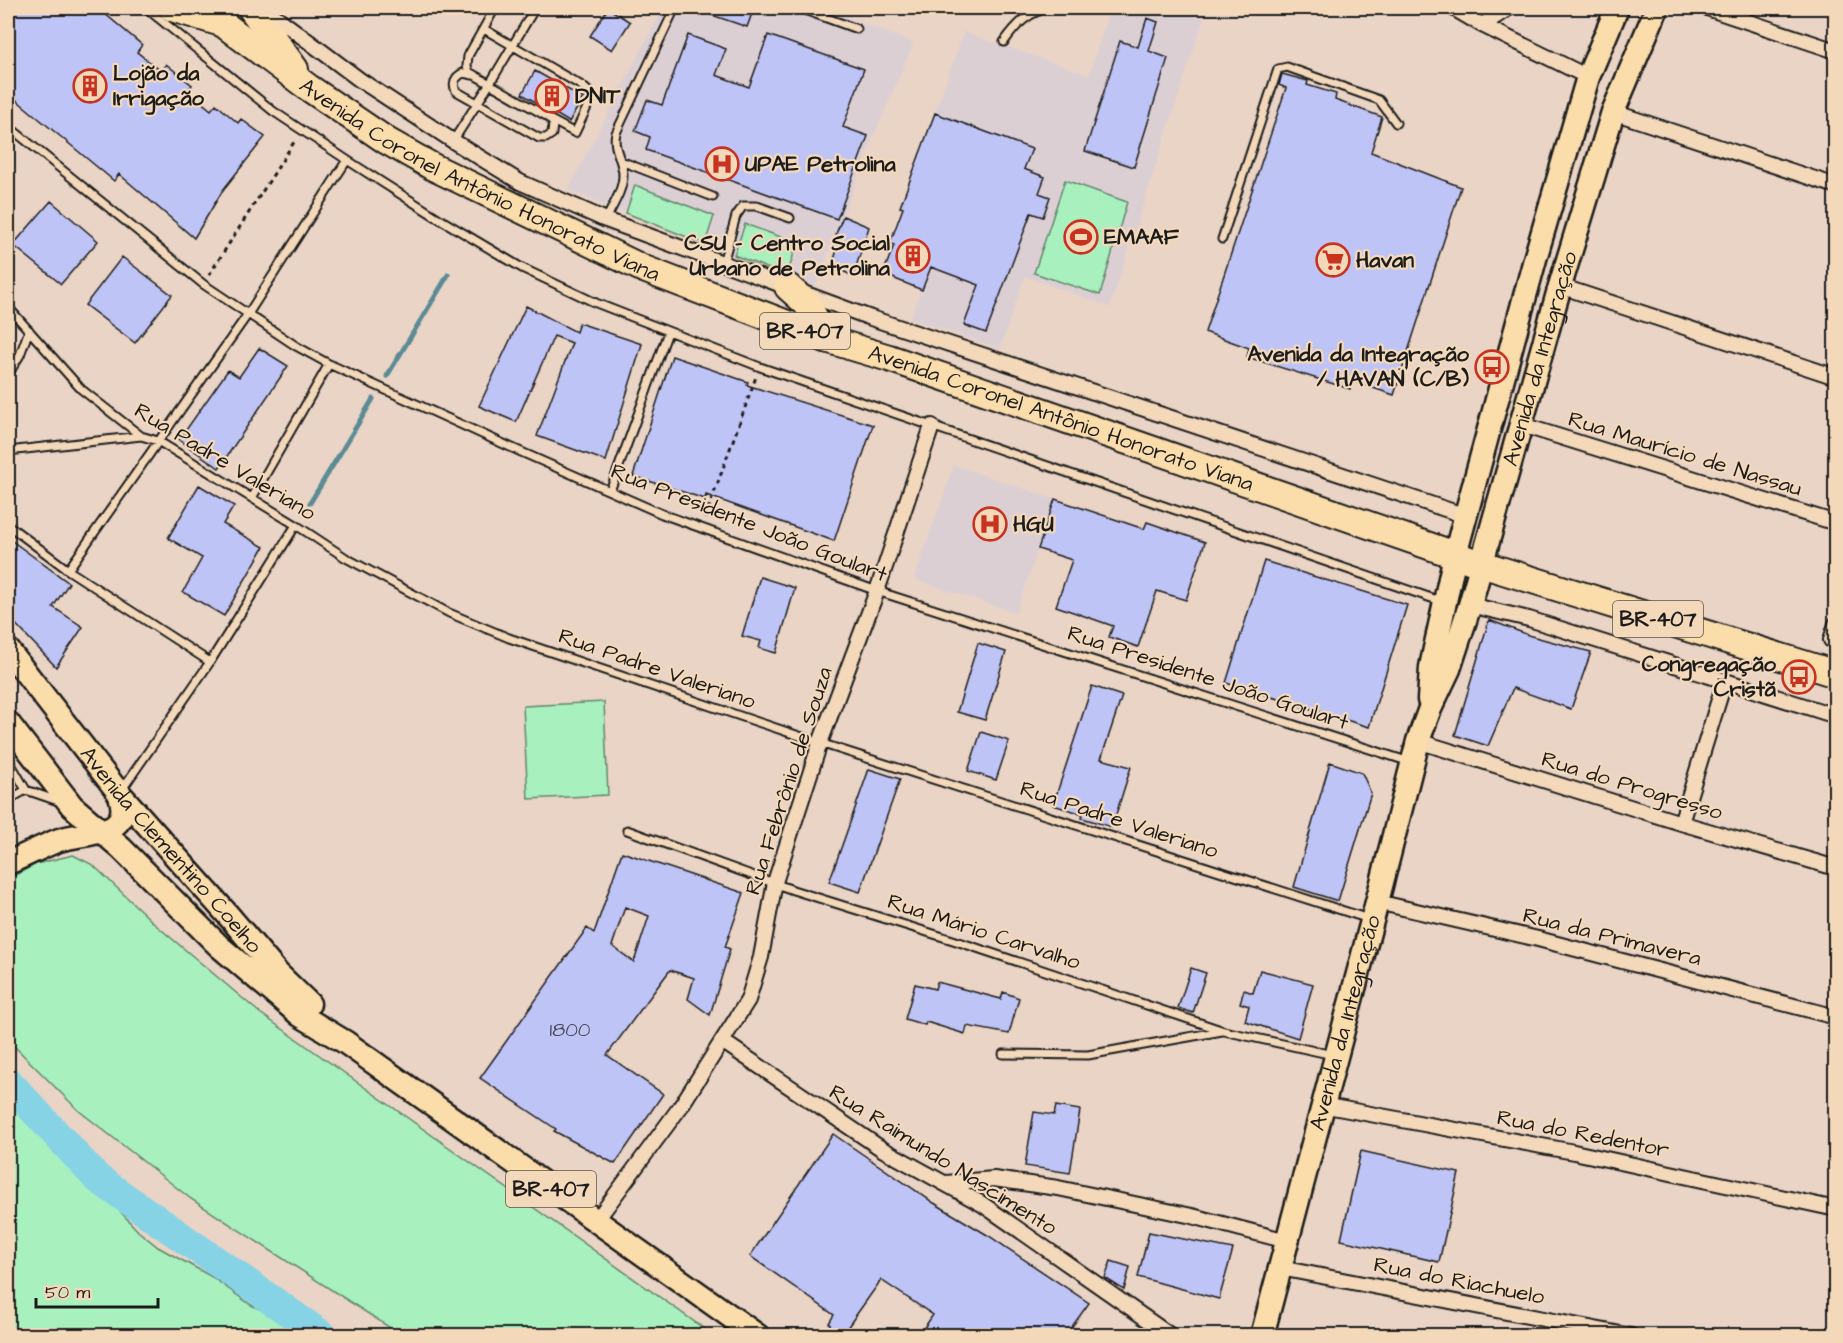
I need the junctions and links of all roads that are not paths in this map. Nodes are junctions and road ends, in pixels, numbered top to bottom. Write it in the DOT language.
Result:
graph roads {
  1 [pos="146,8"];
  2 [pos="172,8"];
  3 [pos="202,8"];
  4 [pos="251,8"];
  5 [pos="264,8"];
  6 [pos="495,8"];
  7 [pos="535,8"];
  8 [pos="675,8"];
  9 [pos="799,8"];
  10 [pos="1050,8"];
  11 [pos="1453,8"];
  12 [pos="1509,8"];
  13 [pos="1617,8"];
  14 [pos="1657,8"];
  15 [pos="1707,8"];
  16 [pos="222,24"];
  17 [pos="1482,26"];
  18 [pos="484,29"];
  19 [pos="857,29"];
  20 [pos="1607,31"];
  21 [pos="1004,42"];
  22 [pos="1640,43"];
  23 [pos="513,45"];
  24 [pos="1836,51"];
  25 [pos="473,75"];
  26 [pos="1588,77"];
  27 [pos="489,85"];
  28 [pos="309,88"];
  29 [pos="478,104"];
  30 [pos="1613,112"];
  31 [pos="548,117"];
  32 [pos="1396,123"];
  33 [pos="8,126"];
  34 [pos="453,141"];
  35 [pos="347,160"];
  36 [pos="621,161"];
  37 [pos="1836,186"];
  38 [pos="713,197"];
  39 [pos="790,218"];
  40 [pos="606,220"];
  41 [pos="1222,239"];
  42 [pos="723,263"];
  43 [pos="1560,286"];
  44 [pos="788,287"];
  45 [pos="8,307"];
  46 [pos="248,314"];
  47 [pos="29,330"];
  48 [pos="668,332"];
  49 [pos="826,339"];
  50 [pos="329,364"];
  51 [pos="8,375"];
  52 [pos="1836,376"];
  53 [pos="1522,425"];
  54 [pos="932,426"];
  55 [pos="141,436"];
  56 [pos="158,441"];
  57 [pos="8,451"];
  58 [pos="610,491"];
  59 [pos="252,498"];
  60 [pos="1466,516"];
  61 [pos="1836,523"];
  62 [pos="8,525"];
  63 [pos="296,525"];
  64 [pos="1455,555"];
  65 [pos="1481,564"];
  66 [pos="68,570"];
  67 [pos="877,591"];
  68 [pos="1445,603"];
  69 [pos="1470,605"];
  70 [pos="1836,624"];
  71 [pos="1831,640"];
  72 [pos="8,650"];
  73 [pos="210,662"];
  74 [pos="1836,674"];
  75 [pos="1725,680"];
  76 [pos="1429,711"];
  77 [pos="1836,716"];
  78 [pos="8,723"];
  79 [pos="820,743"];
  80 [pos="1415,752"];
  81 [pos="8,759"];
  82 [pos="26,790"];
  83 [pos="119,793"];
  84 [pos="8,800"];
  85 [pos="72,806"];
  86 [pos="1681,823"];
  87 [pos="627,830"];
  88 [pos="103,832"];
  89 [pos="8,863"];
  90 [pos="1836,868"];
  91 [pos="775,882"];
  92 [pos="1375,911"];
  93 [pos="1836,1017"];
  94 [pos="1224,1031"];
  95 [pos="722,1041"];
  96 [pos="345,1042"];
  97 [pos="1003,1054"];
  98 [pos="1335,1055"];
  99 [pos="1322,1106"];
  100 [pos="946,1183"];
  101 [pos="1836,1209"];
  102 [pos="596,1221"];
  103 [pos="1287,1241"];
  104 [pos="1280,1268"];
  105 [pos="758,1335"];
  106 [pos="1171,1335"];
  107 [pos="1262,1335"];
  108 [pos="1631,1335"];
  1 -- 35 [label="lane"];
  2 -- 16 [label="highway, BR-407"];
  3 -- 16 [label="highway, Avenida Coronel Antônio Honorato Viana / BR-407"];
  4 -- 28 [label="highway"];
  5 -- 34 [label="street"];
  6 -- 18 [label="lane"];
  7 -- 23 [label="lane"];
  8 -- 36 [label="lane"];
  9 -- 19 [label="lane"];
  10 -- 21 [label="lane"];
  11 -- 17 [label="street"];
  12 -- 17 [label="street"];
  13 -- 20 [label="main road, Avenida da Integração"];
  14 -- 22 [label="main road, Avenida da Integração"];
  15 -- 24 [label="street"];
  16 -- 28 [label="highway, Avenida Coronel Antônio Honorato Viana / BR-407"];
  17 -- 26 [label="street"];
  18 -- 23 [label="lane"];
  18 -- 25 [label="lane"];
  20 -- 22 [label="main road"];
  20 -- 26 [label="main road, Avenida da Integração"];
  22 -- 30 [label="main road, Avenida da Integração"];
  23 -- 27 [label="lane"];
  23 -- 31 [label="lane"];
  25 -- 27 [label="lane"];
  25 -- 29 [label="lane"];
  26 -- 60 [label="main road, Avenida da Integração"];
  27 -- 29 [label="lane"];
  27 -- 31 [label="lane"];
  28 -- 49 [label="highway, Avenida Coronel Antônio Honorato Viana / BR-407"];
  29 -- 31 [label="lane"];
  29 -- 34 [label="lane"];
  30 -- 37 [label="street"];
  30 -- 43 [label="main road, Avenida da Integração"];
  32 -- 41 [label="lane"];
  33 -- 46 [label="lane, Rua Presidente João Goulart"];
  34 -- 40 [label="street"];
  35 -- 46 [label="lane"];
  35 -- 48 [label="lane"];
  36 -- 38 [label="lane"];
  36 -- 40 [label="lane"];
  39 -- 42 [label="lane"];
  40 -- 42 [label="street"];
  42 -- 44 [label="street"];
  43 -- 52 [label="street"];
  43 -- 53 [label="main road, Avenida da Integração"];
  44 -- 49 [label="highway"];
  44 -- 60 [label="street"];
  45 -- 47 [label="lane, Rua Padre Valeriano"];
  46 -- 50 [label="lane, Rua Presidente João Goulart"];
  46 -- 56 [label="lane"];
  47 -- 51 [label="lane"];
  47 -- 55 [label="lane, Rua Padre Valeriano"];
  48 -- 54 [label="lane"];
  48 -- 58 [label="lane"];
  49 -- 64 [label="highway, Avenida Coronel Antônio Honorato Viana / BR-407"];
  50 -- 58 [label="lane, Rua Presidente João Goulart"];
  50 -- 59 [label="lane"];
  53 -- 61 [label="street, Rua Maurício de Nassau"];
  53 -- 65 [label="main road, Avenida da Integração"];
  54 -- 67 [label="street, Rua Febrônio de Souza"];
  54 -- 68 [label="lane"];
  55 -- 56 [label="lane, Rua Padre Valeriano"];
  55 -- 57 [label="lane"];
  56 -- 59 [label="lane, Rua Padre Valeriano"];
  56 -- 66 [label="lane"];
  58 -- 67 [label="lane, Rua Presidente João Goulart"];
  59 -- 63 [label="lane, Rua Padre Valeriano"];
  60 -- 64 [label="main road, Avenida da Integração"];
  62 -- 66 [label="lane"];
  63 -- 73 [label="lane"];
  63 -- 79 [label="lane, Rua Padre Valeriano"];
  64 -- 65 [label="highway, Avenida Coronel Antônio Honorato Viana / BR-407"];
  64 -- 68 [label="main road, Avenida da Integração"];
  65 -- 69 [label="main road, Avenida da Integração"];
  65 -- 74 [label="highway, Avenida Coronel Antônio Honorato Viana / BR-407"];
  66 -- 73 [label="lane"];
  67 -- 79 [label="street, Rua Febrônio de Souza"];
  67 -- 80 [label="lane, Rua Presidente João Goulart"];
  68 -- 76 [label="main road, Avenida da Integração"];
  69 -- 75 [label="street"];
  69 -- 76 [label="main road, Avenida da Integração"];
  70 -- 71 [label="street"];
  72 -- 83 [label="main road, Avenida Clementino Coelho / BR-407"];
  73 -- 83 [label="lane"];
  75 -- 77 [label="street"];
  75 -- 86 [label="street"];
  76 -- 80 [label="main road, Avenida da Integração"];
  78 -- 85 [label="main road, Avenida Clementino Coelho / BR-407"];
  79 -- 91 [label="street, Rua Febrônio de Souza"];
  79 -- 92 [label="lane, Rua Padre Valeriano"];
  80 -- 86 [label="street, Rua do Progresso"];
  80 -- 92 [label="main road, Avenida da Integração"];
  81 -- 82 [label="lane"];
  82 -- 84 [label="lane"];
  82 -- 85 [label="lane"];
  83 -- 88 [label="main road"];
  83 -- 96 [label="main road, Avenida Clementino Coelho / BR-407"];
  85 -- 88 [label="main road, BR-407"];
  86 -- 90 [label="street, Rua do Progresso"];
  87 -- 91 [label="lane, Rua Mário Carvalho"];
  88 -- 89 [label="main road"];
  88 -- 96 [label="main road, Avenida Clementino Coelho / BR-407"];
  91 -- 94 [label="lane, Rua Mário Carvalho"];
  91 -- 95 [label="street, Rua Febrônio de Souza"];
  92 -- 93 [label="street, Rua da Primavera"];
  92 -- 98 [label="main road, Avenida da Integração"];
  94 -- 97 [label="lane"];
  94 -- 98 [label="lane, Rua Mário Carvalho"];
  95 -- 100 [label="street, Rua Raimundo Nascimento"];
  95 -- 102 [label="street, Rua Febrônio de Souza"];
  96 -- 102 [label="main road, Avenida Clementino Coelho / BR-407"];
  98 -- 99 [label="main road, Avenida da Integração"];
  99 -- 101 [label="street, Rua do Redentor"];
  99 -- 103 [label="main road, Avenida da Integração"];
  100 -- 103 [label="street"];
  100 -- 106 [label="street, Rua Raimundo Nascimento"];
  102 -- 105 [label="main road, Avenida Clementino Coelho / BR-407"];
  103 -- 104 [label="main road, Avenida da Integração"];
  104 -- 107 [label="main road, Avenida da Integração"];
  104 -- 108 [label="street, Rua do Riachuelo"];
}
